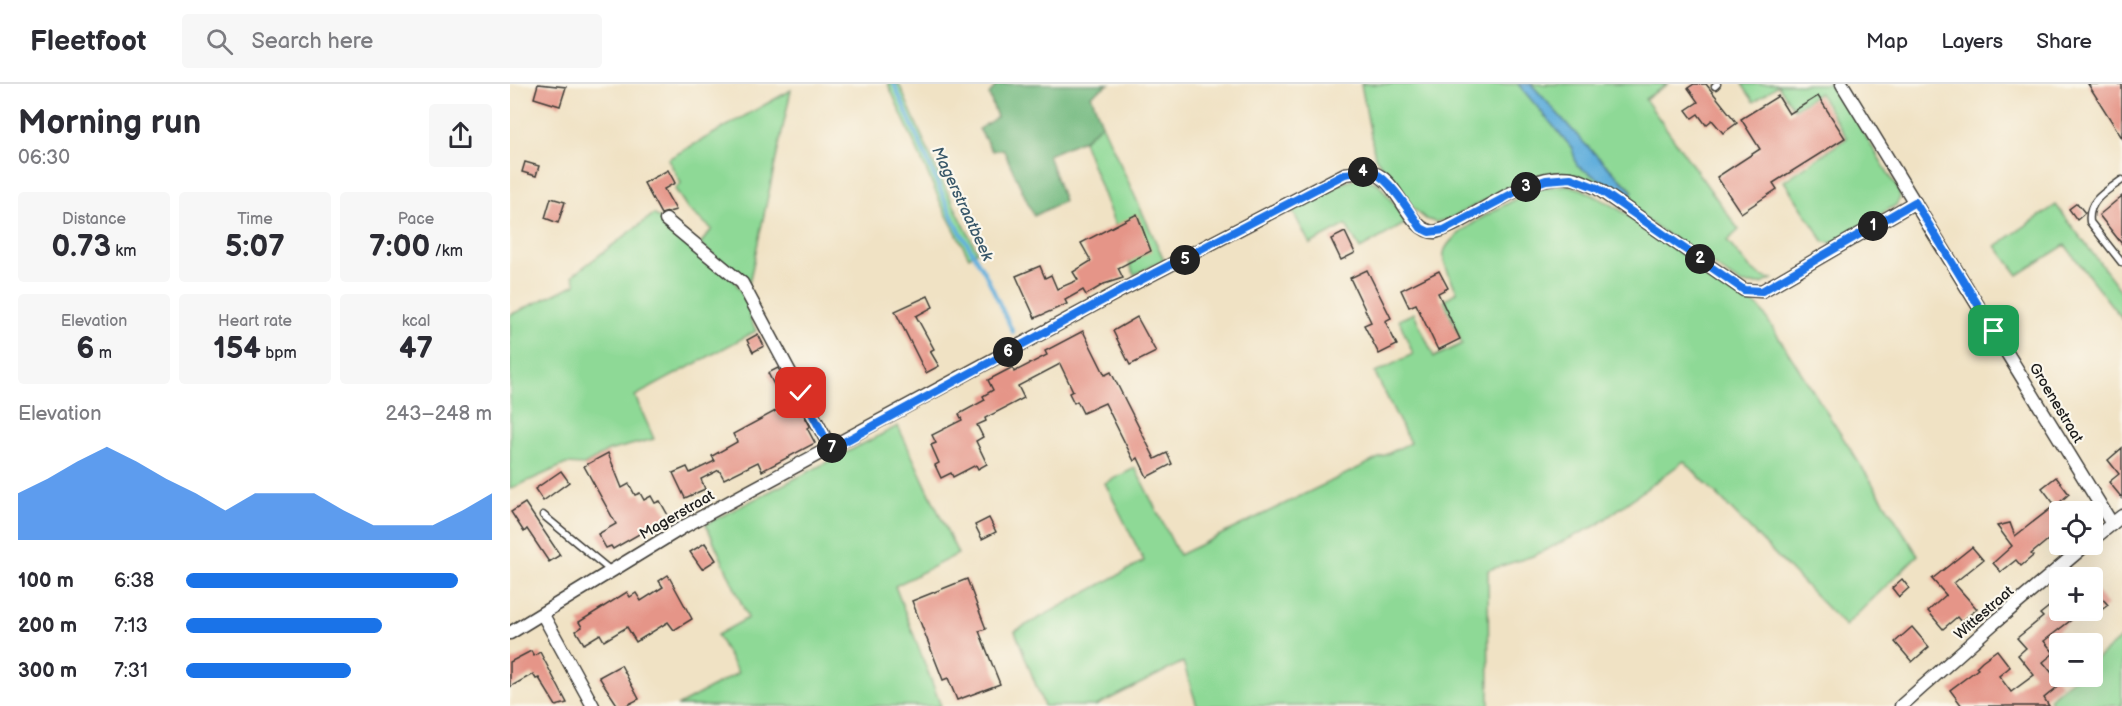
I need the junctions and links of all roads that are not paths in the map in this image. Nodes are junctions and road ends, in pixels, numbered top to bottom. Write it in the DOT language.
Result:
graph roads {
  1 [pos="1842,84"];
  2 [pos="2122,180"];
  3 [pos="1915,202"];
  4 [pos="666,220"];
  5 [pos="2122,263"];
  6 [pos="831,449"];
  7 [pos="543,515"];
  8 [pos="2117,520"];
  9 [pos="2103,531"];
  10 [pos="2075,555"];
  11 [pos="612,572"];
  12 [pos="543,615"];
  13 [pos="510,633"];
  14 [pos="593,706"];
  15 [pos="1901,706"];
  1 -- 3 [label="street, Groenestraat"];
  2 -- 5 [label="lane"];
  3 -- 6 [label="street, Magerstraat"];
  3 -- 8 [label="street, Groenestraat"];
  4 -- 6 [label="street"];
  6 -- 11 [label="street, Magerstraat"];
  7 -- 11 [label="lane"];
  8 -- 9 [label="street"];
  10 -- 15 [label="street, Wittestraat"];
  11 -- 12 [label="street, Magerstraat"];
  12 -- 13 [label="street, Magerstraat"];
  12 -- 14 [label="street"];
}
